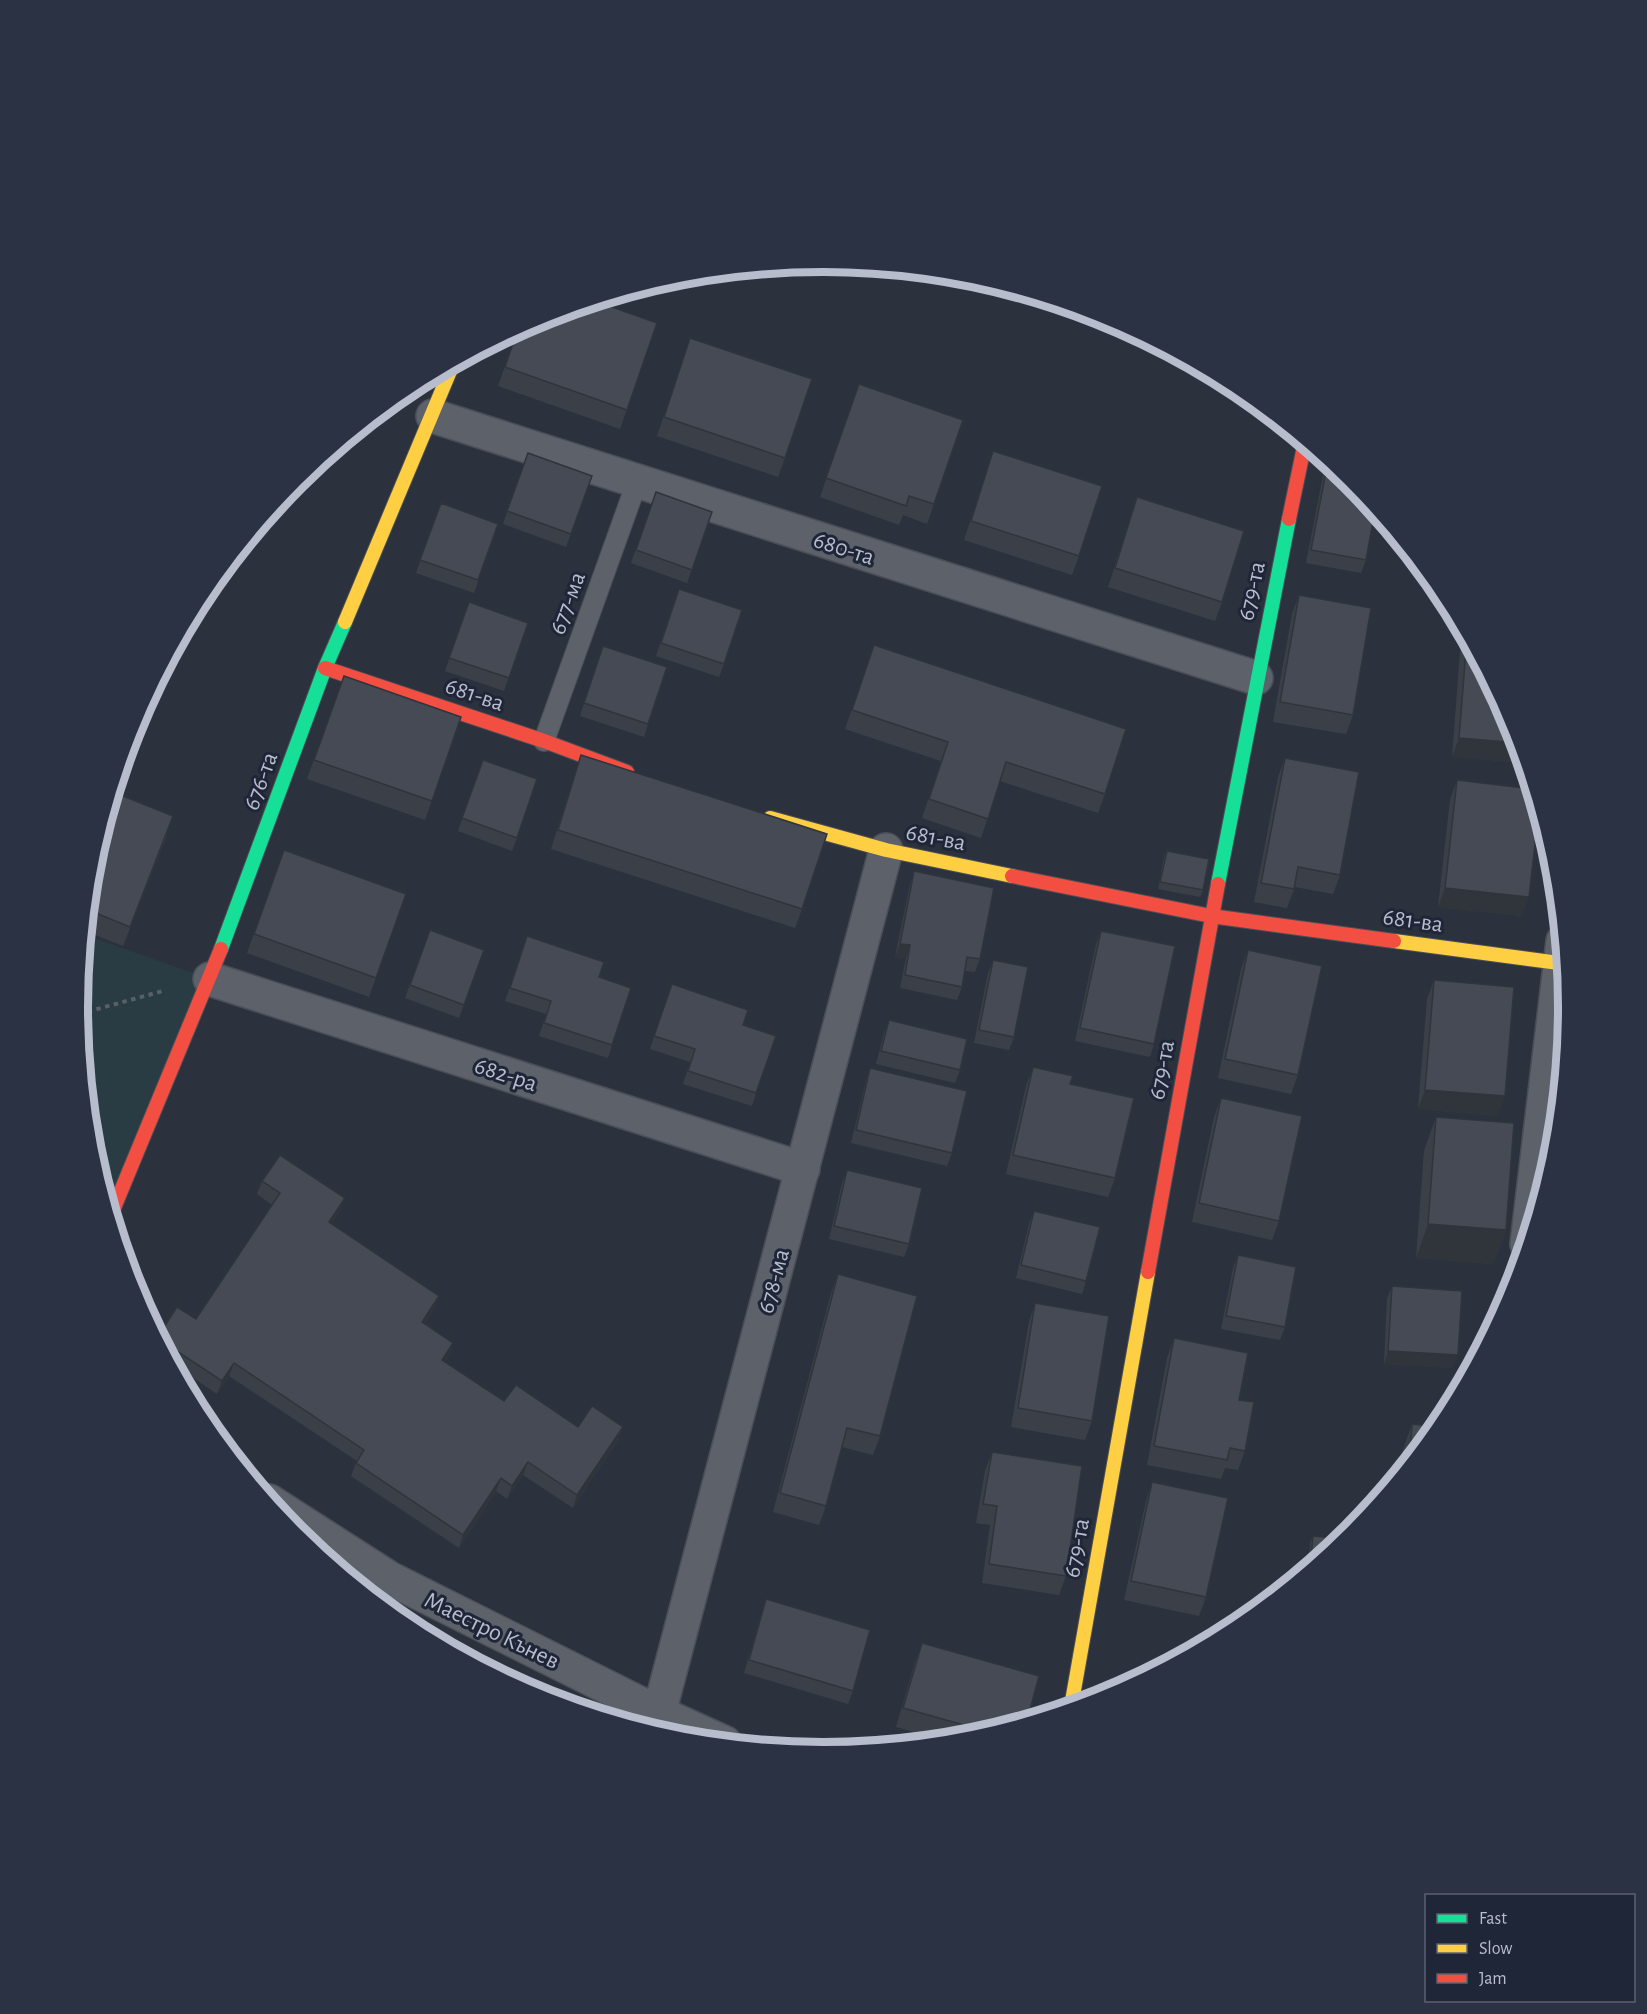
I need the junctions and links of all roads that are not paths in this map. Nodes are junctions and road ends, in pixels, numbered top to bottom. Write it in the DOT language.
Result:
graph roads {
  1 [pos="449,374"];
  2 [pos="433,416"];
  3 [pos="1303,450"];
  4 [pos="637,482"];
  5 [pos="326,668"];
  6 [pos="1256,678"];
  7 [pos="544,741"];
  8 [pos="643,778"];
  9 [pos="753,813"];
  10 [pos="886,850"];
  11 [pos="1211,916"];
  12 [pos="1556,952"];
  13 [pos="210,979"];
  14 [pos="1557,982"];
  15 [pos="802,1169"];
  16 [pos="1532,1200"];
  17 [pos="116,1203"];
  18 [pos="312,1534"];
  19 [pos="387,1593"];
  20 [pos="1073,1698"];
  21 [pos="659,1713"];
  22 [pos="699,1731"];
  1 -- 2 [label="street, 676-та"];
  2 -- 4 [label="street, 680-та"];
  2 -- 5 [label="street, 676-та"];
  3 -- 6 [label="street, 679-та"];
  4 -- 6 [label="street, 680-та"];
  4 -- 7 [label="lane, 677-ма"];
  5 -- 7 [label="street, 681-ва"];
  5 -- 13 [label="street, 676-та"];
  6 -- 11 [label="street, 679-та"];
  7 -- 8 [label="street, 681-ва"];
  9 -- 10 [label="street, 681-ва"];
  10 -- 11 [label="street, 681-ва"];
  10 -- 15 [label="street, 678-ма"];
  11 -- 12 [label="street, 681-ва"];
  11 -- 20 [label="street, 679-та"];
  13 -- 15 [label="street, 682-ра"];
  13 -- 17 [label="street, 676-та"];
  14 -- 16 [label="street"];
  15 -- 21 [label="street, 678-ма"];
  18 -- 19 [label="street, Маестро Кънев"];
  19 -- 21 [label="street, Маестро Кънев"];
  21 -- 22 [label="street, Маестро Кънев"];
}
